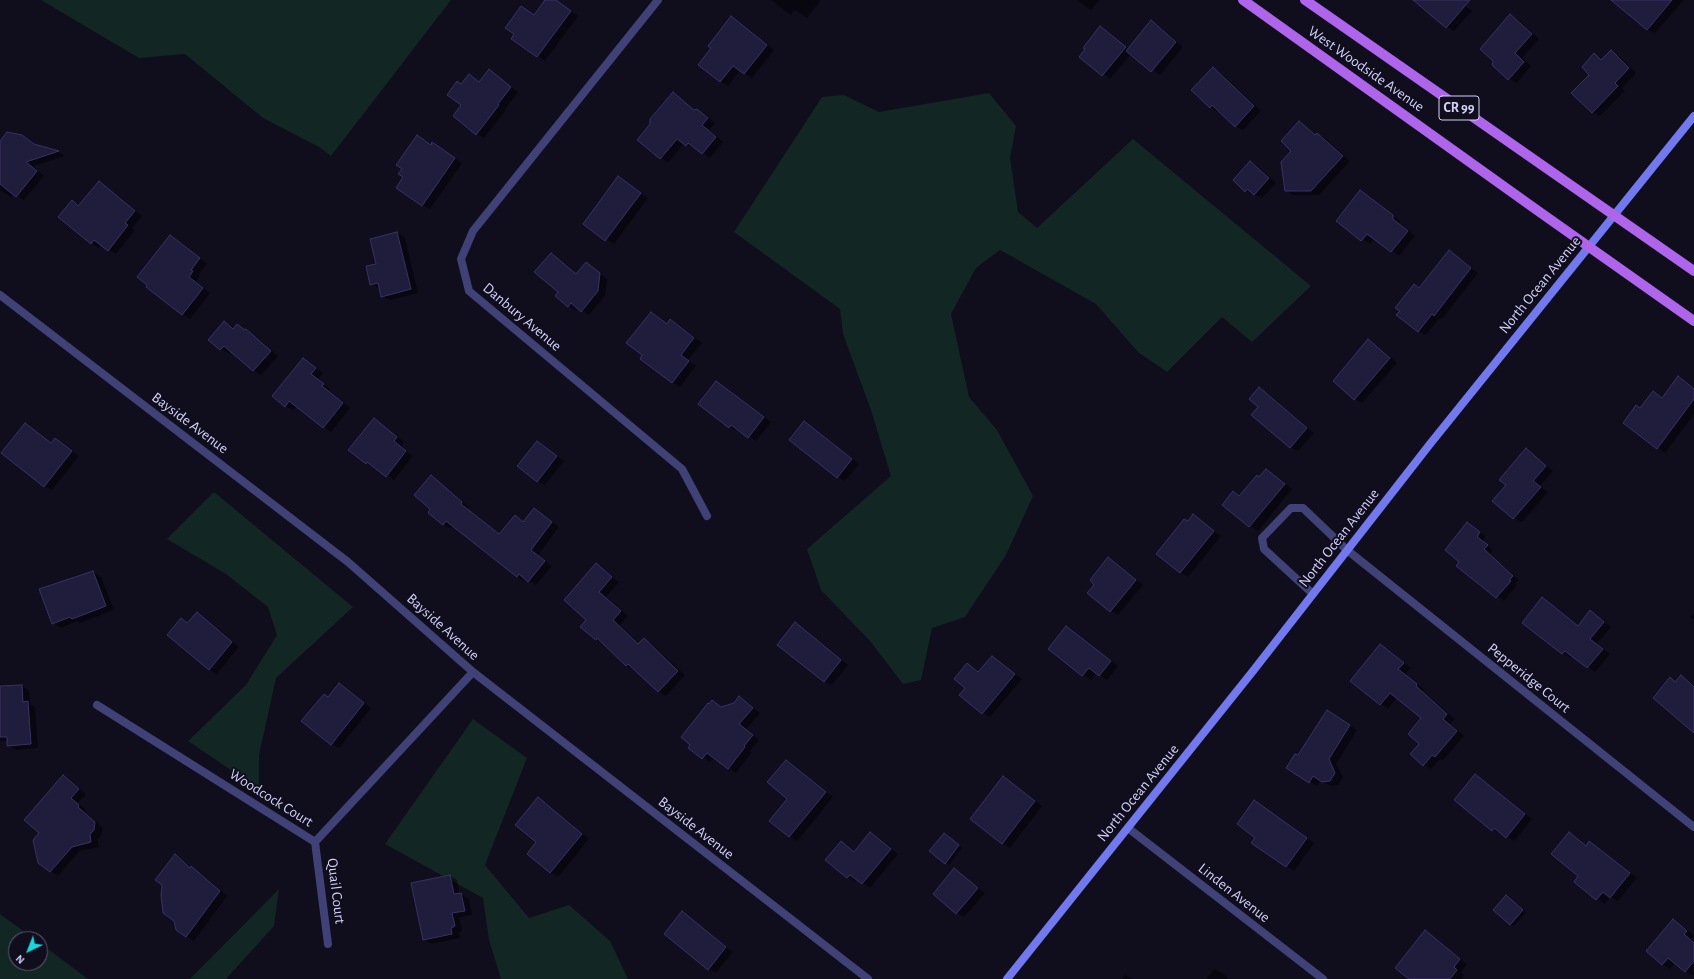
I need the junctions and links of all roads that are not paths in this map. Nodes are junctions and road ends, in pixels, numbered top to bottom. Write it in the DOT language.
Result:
graph roads {
  1 [pos="658,0"];
  2 [pos="1243,0"];
  3 [pos="1305,0"];
  4 [pos="1694,116"];
  5 [pos="1614,216"];
  6 [pos="1589,247"];
  7 [pos="1694,271"];
  8 [pos="0,295"];
  9 [pos="1694,321"];
  10 [pos="707,516"];
  11 [pos="1347,550"];
  12 [pos="1312,594"];
  13 [pos="473,672"];
  14 [pos="97,705"];
  15 [pos="1694,827"];
  16 [pos="1128,828"];
  17 [pos="315,842"];
  18 [pos="328,944"];
  19 [pos="868,979"];
  20 [pos="1007,979"];
  21 [pos="1324,979"];
  1 -- 10 [label="street, Danbury Avenue"];
  2 -- 6 [label="main road, West Woodside Avenue / CR 99"];
  3 -- 5 [label="main road, West Woodside Avenue / CR 99"];
  4 -- 5 [label="main road, North Ocean Avenue"];
  5 -- 6 [label="main road, North Ocean Avenue"];
  5 -- 7 [label="main road, CR 99"];
  6 -- 9 [label="main road, CR 99"];
  6 -- 11 [label="main road, North Ocean Avenue"];
  8 -- 13 [label="street, Bayside Avenue"];
  11 -- 12 [label="main road, North Ocean Avenue"];
  11 -- 12 [label="street, Pepperidge Court"];
  11 -- 15 [label="street, Pepperidge Court"];
  12 -- 16 [label="main road, North Ocean Avenue"];
  13 -- 17 [label="street, Woodcock Court"];
  13 -- 19 [label="street, Bayside Avenue"];
  14 -- 17 [label="street, Woodcock Court"];
  16 -- 20 [label="main road, North Ocean Avenue"];
  16 -- 21 [label="street, Linden Avenue"];
  17 -- 18 [label="street, Quail Court"];
}
